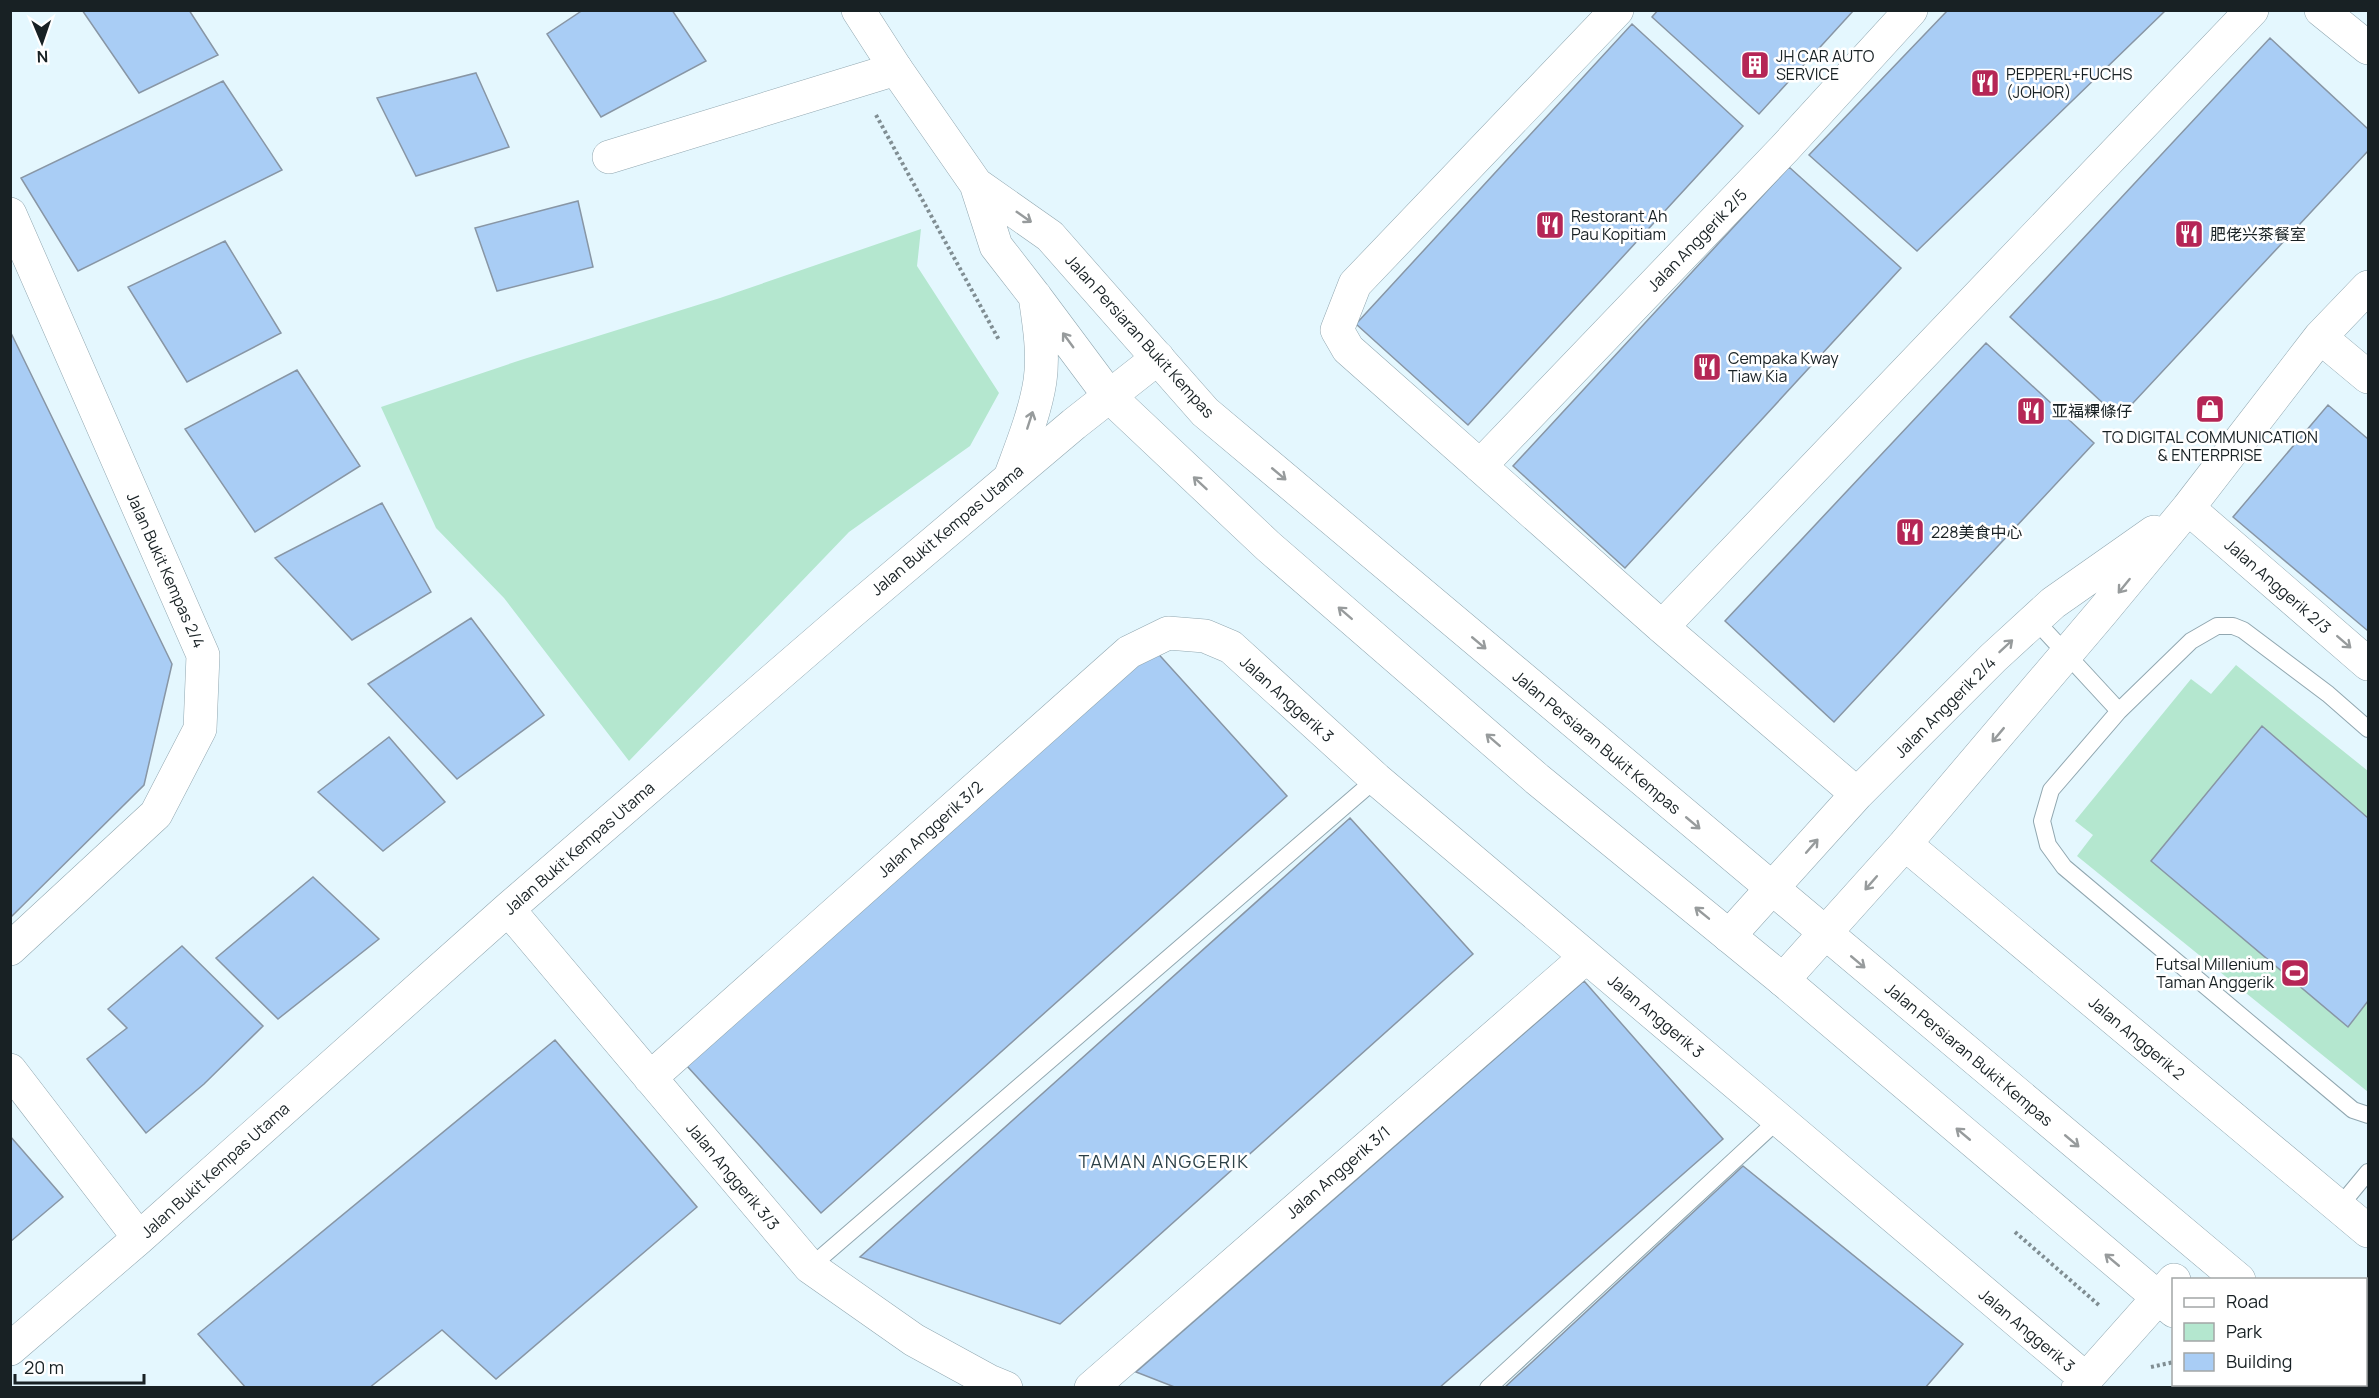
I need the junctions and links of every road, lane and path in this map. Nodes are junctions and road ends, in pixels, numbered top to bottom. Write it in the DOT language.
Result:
graph roads {
  1 [pos="858,10"];
  2 [pos="1617,10"];
  3 [pos="1911,10"];
  4 [pos="2252,10"];
  5 [pos="2321,10"];
  6 [pos="2368,48"];
  7 [pos="896,69"];
  8 [pos="857,80"];
  9 [pos="609,158"];
  10 [pos="976,184"];
  11 [pos="10,214"];
  12 [pos="2368,287"];
  13 [pos="1034,295"];
  14 [pos="2320,337"];
  15 [pos="1001,343"];
  16 [pos="1158,358"];
  17 [pos="2368,378"];
  18 [pos="1110,397"];
  19 [pos="1480,465"];
  20 [pos="1011,476"];
  21 [pos="2188,508"];
  22 [pos="2035,620"];
  23 [pos="1662,627"];
  24 [pos="1231,647"];
  25 [pos="2066,655"];
  26 [pos="2368,664"];
  27 [pos="2119,711"];
  28 [pos="2368,729"];
  29 [pos="1376,779"];
  30 [pos="1857,794"];
  31 [pos="1905,844"];
  32 [pos="1773,890"];
  33 [pos="508,909"];
  34 [pos="1826,935"];
  35 [pos="1730,936"];
  36 [pos="10,949"];
  37 [pos="1586,957"];
  38 [pos="1783,980"];
  39 [pos="10,1070"];
  40 [pos="650,1078"];
  41 [pos="2368,1114"];
  42 [pos="1778,1120"];
  43 [pos="2368,1172"];
  44 [pos="2339,1207"];
  45 [pos="2368,1231"];
  46 [pos="139,1238"];
  47 [pos="2202,1250"];
  48 [pos="810,1267"];
  49 [pos="2180,1278"];
  50 [pos="2237,1278"];
  51 [pos="2169,1292"];
  52 [pos="10,1349"];
  53 [pos="2172,1362"];
  54 [pos="2144,1374"];
  55 [pos="2082,1383"];
  56 [pos="1006,1388"];
  57 [pos="1090,1388"];
  58 [pos="1488,1388"];
  1 -- 7 [label="street, Jalan Persiaran Bukit Kempas"];
  2 -- 19 [label="street"];
  3 -- 19 [label="street, Jalan Anggerik 2/5"];
  4 -- 23 [label="street"];
  5 -- 6 [label="street"];
  7 -- 8 [label="street"];
  7 -- 10 [label="street, Jalan Persiaran Bukit Kempas"];
  8 -- 9 [label="street"];
  8 -- 15 [label="path"];
  10 -- 13 [label="street, Jalan Persiaran Bukit Kempas"];
  10 -- 16 [label="street, Jalan Persiaran Bukit Kempas, one-way"];
  11 -- 36 [label="street, Jalan Bukit Kempas 2/4"];
  12 -- 14 [label="street, Jalan Anggerik 2/4"];
  18 -- 13 [label="street, Jalan Persiaran Bukit Kempas, one-way"];
  20 -- 13 [label="street, one-way"];
  14 -- 17 [label="street"];
  14 -- 21 [label="street, Jalan Anggerik 2/4"];
  16 -- 18 [label="street, Jalan Bukit Kempas Utama"];
  16 -- 32 [label="street, Jalan Persiaran Bukit Kempas, one-way"];
  18 -- 20 [label="street, Jalan Bukit Kempas Utama"];
  35 -- 18 [label="street, Jalan Persiaran Bukit Kempas, one-way"];
  19 -- 23 [label="street"];
  20 -- 33 [label="street, Jalan Bukit Kempas Utama"];
  21 -- 22 [label="street, Jalan Anggerik 2/4"];
  21 -- 25 [label="street, Jalan Anggerik 2/4, one-way"];
  21 -- 26 [label="street, Jalan Anggerik 2/3, one-way"];
  22 -- 25 [label="lane"];
  30 -- 22 [label="street, Jalan Anggerik 2/4, one-way"];
  23 -- 30 [label="street"];
  24 -- 29 [label="street, Jalan Anggerik 3"];
  24 -- 40 [label="street, Jalan Anggerik 3/2"];
  25 -- 27 [label="lane"];
  25 -- 31 [label="street, Jalan Anggerik 2/4, one-way"];
  27 -- 28 [label="lane"];
  27 -- 41 [label="lane"];
  29 -- 37 [label="street, Jalan Anggerik 3"];
  29 -- 48 [label="lane"];
  32 -- 30 [label="street, Jalan Anggerik 2/4, one-way"];
  31 -- 34 [label="street, Jalan Anggerik 2/4, one-way"];
  31 -- 44 [label="street, Jalan Anggerik 2"];
  32 -- 34 [label="street, Jalan Persiaran Bukit Kempas"];
  32 -- 35 [label="street, Jalan Anggerik 2/4"];
  33 -- 40 [label="street, Jalan Anggerik 3/3"];
  33 -- 46 [label="street, Jalan Bukit Kempas Utama"];
  34 -- 38 [label="street, Jalan Anggerik 2/4"];
  34 -- 47 [label="street, Jalan Persiaran Bukit Kempas, one-way"];
  35 -- 38 [label="street, Jalan Persiaran Bukit Kempas"];
  37 -- 42 [label="street, Jalan Anggerik 3"];
  37 -- 57 [label="street, Jalan Anggerik 3/1"];
  51 -- 38 [label="street, Jalan Persiaran Bukit Kempas, one-way"];
  39 -- 46 [label="street"];
  40 -- 48 [label="street, Jalan Anggerik 3/3"];
  42 -- 55 [label="street, Jalan Anggerik 3"];
  42 -- 58 [label="lane"];
  43 -- 44 [label="lane"];
  44 -- 45 [label="street, Jalan Anggerik 2"];
  46 -- 52 [label="street, Jalan Bukit Kempas Utama"];
  47 -- 49 [label="street"];
  47 -- 50 [label="street, Jalan Persiaran Bukit Kempas"];
  48 -- 56 [label="street, Jalan Anggerik 3/3"];
  51 -- 55 [label="street"];
  53 -- 54 [label="path"];
}
